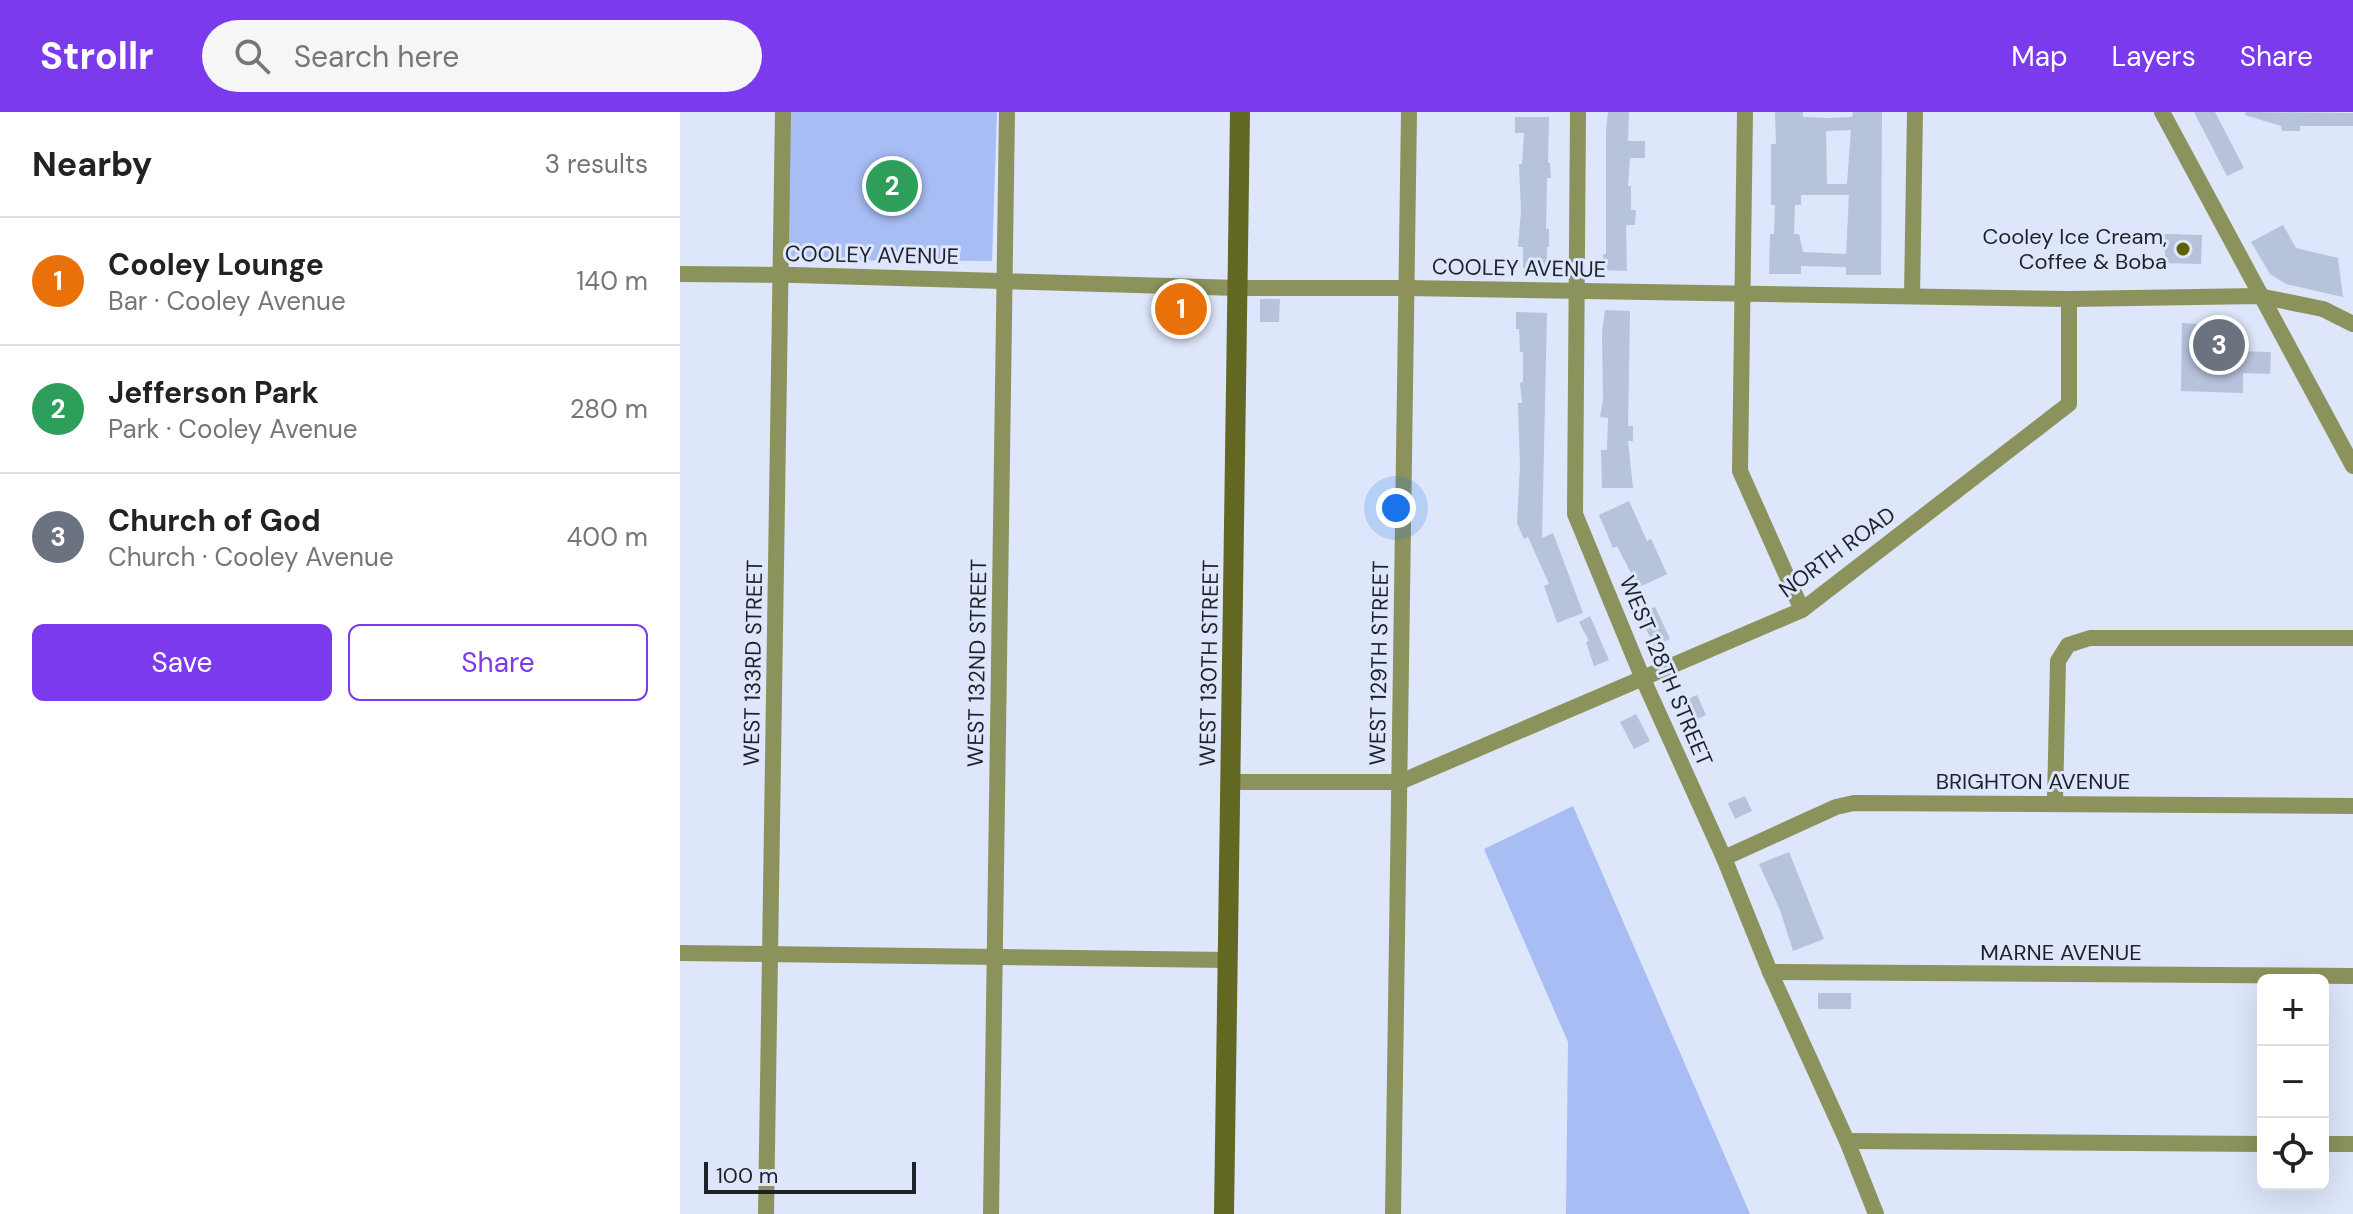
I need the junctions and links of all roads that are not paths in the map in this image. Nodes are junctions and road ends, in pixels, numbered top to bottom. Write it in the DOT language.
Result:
graph roads {
  1 [pos="783,112"];
  2 [pos="1007,112"];
  3 [pos="1240,112"];
  4 [pos="1409,112"];
  5 [pos="1578,112"];
  6 [pos="1745,112"];
  7 [pos="1915,112"];
  8 [pos="2162,112"];
  9 [pos="680,274"];
  10 [pos="780,275"];
  11 [pos="1005,281"];
  12 [pos="1238,288"];
  13 [pos="1406,288"];
  14 [pos="1575,291"];
  15 [pos="1743,294"];
  16 [pos="1912,296"];
  17 [pos="2259,296"];
  18 [pos="2069,299"];
  19 [pos="2353,324"];
  20 [pos="2353,466"];
  21 [pos="1802,610"];
  22 [pos="2353,638"];
  23 [pos="1643,679"];
  24 [pos="1231,782"];
  25 [pos="1400,782"];
  26 [pos="2055,803"];
  27 [pos="2353,806"];
  28 [pos="1724,858"];
  29 [pos="680,953"];
  30 [pos="770,953"];
  31 [pos="994,957"];
  32 [pos="1228,960"];
  33 [pos="1770,972"];
  34 [pos="2353,976"];
  35 [pos="1847,1141"];
  36 [pos="2257,1144"];
  37 [pos="2329,1144"];
  38 [pos="2353,1144"];
  39 [pos="766,1214"];
  40 [pos="991,1214"];
  41 [pos="1224,1214"];
  42 [pos="1393,1214"];
  43 [pos="1876,1214"];
  1 -- 10 [label="street, WEST 133RD STREET"];
  2 -- 11 [label="street, WEST 132ND STREET"];
  3 -- 12 [label="main road, WEST 130TH STREET"];
  4 -- 13 [label="street, WEST 129TH STREET"];
  5 -- 14 [label="street, WEST 128TH STREET"];
  6 -- 15 [label="street"];
  7 -- 16 [label="street"];
  8 -- 17 [label="street"];
  9 -- 10 [label="street, COOLEY AVENUE"];
  10 -- 11 [label="street, COOLEY AVENUE"];
  10 -- 30 [label="street, WEST 133RD STREET"];
  11 -- 12 [label="street, COOLEY AVENUE"];
  11 -- 31 [label="street, WEST 132ND STREET"];
  12 -- 13 [label="street, COOLEY AVENUE"];
  12 -- 24 [label="main road, WEST 130TH STREET"];
  13 -- 14 [label="street, COOLEY AVENUE"];
  13 -- 25 [label="street, WEST 129TH STREET"];
  14 -- 15 [label="street, COOLEY AVENUE"];
  14 -- 23 [label="street, WEST 128TH STREET"];
  15 -- 16 [label="street, COOLEY AVENUE"];
  15 -- 21 [label="street"];
  16 -- 18 [label="street, COOLEY AVENUE"];
  17 -- 18 [label="street, COOLEY AVENUE"];
  17 -- 19 [label="street, COOLEY AVENUE"];
  17 -- 20 [label="street"];
  18 -- 21 [label="street, NORTH ROAD"];
  21 -- 23 [label="street, NORTH ROAD"];
  22 -- 26 [label="street"];
  23 -- 25 [label="street, NORTH ROAD"];
  23 -- 28 [label="street, WEST 128TH STREET"];
  24 -- 25 [label="street, NORTH ROAD"];
  24 -- 32 [label="main road, WEST 130TH STREET"];
  25 -- 42 [label="street, WEST 129TH STREET"];
  26 -- 27 [label="street, BRIGHTON AVENUE"];
  26 -- 28 [label="street, BRIGHTON AVENUE"];
  28 -- 33 [label="street, WEST 128TH STREET"];
  29 -- 30 [label="street"];
  30 -- 31 [label="street"];
  30 -- 39 [label="street, WEST 133RD STREET"];
  31 -- 32 [label="street"];
  31 -- 40 [label="street, WEST 132ND STREET"];
  32 -- 41 [label="main road, WEST 130TH STREET"];
  33 -- 34 [label="street, MARNE AVENUE"];
  33 -- 35 [label="street, WEST 128TH STREET"];
  35 -- 36 [label="street"];
  35 -- 43 [label="street, WEST 128TH STREET"];
  37 -- 38 [label="street"];
}
